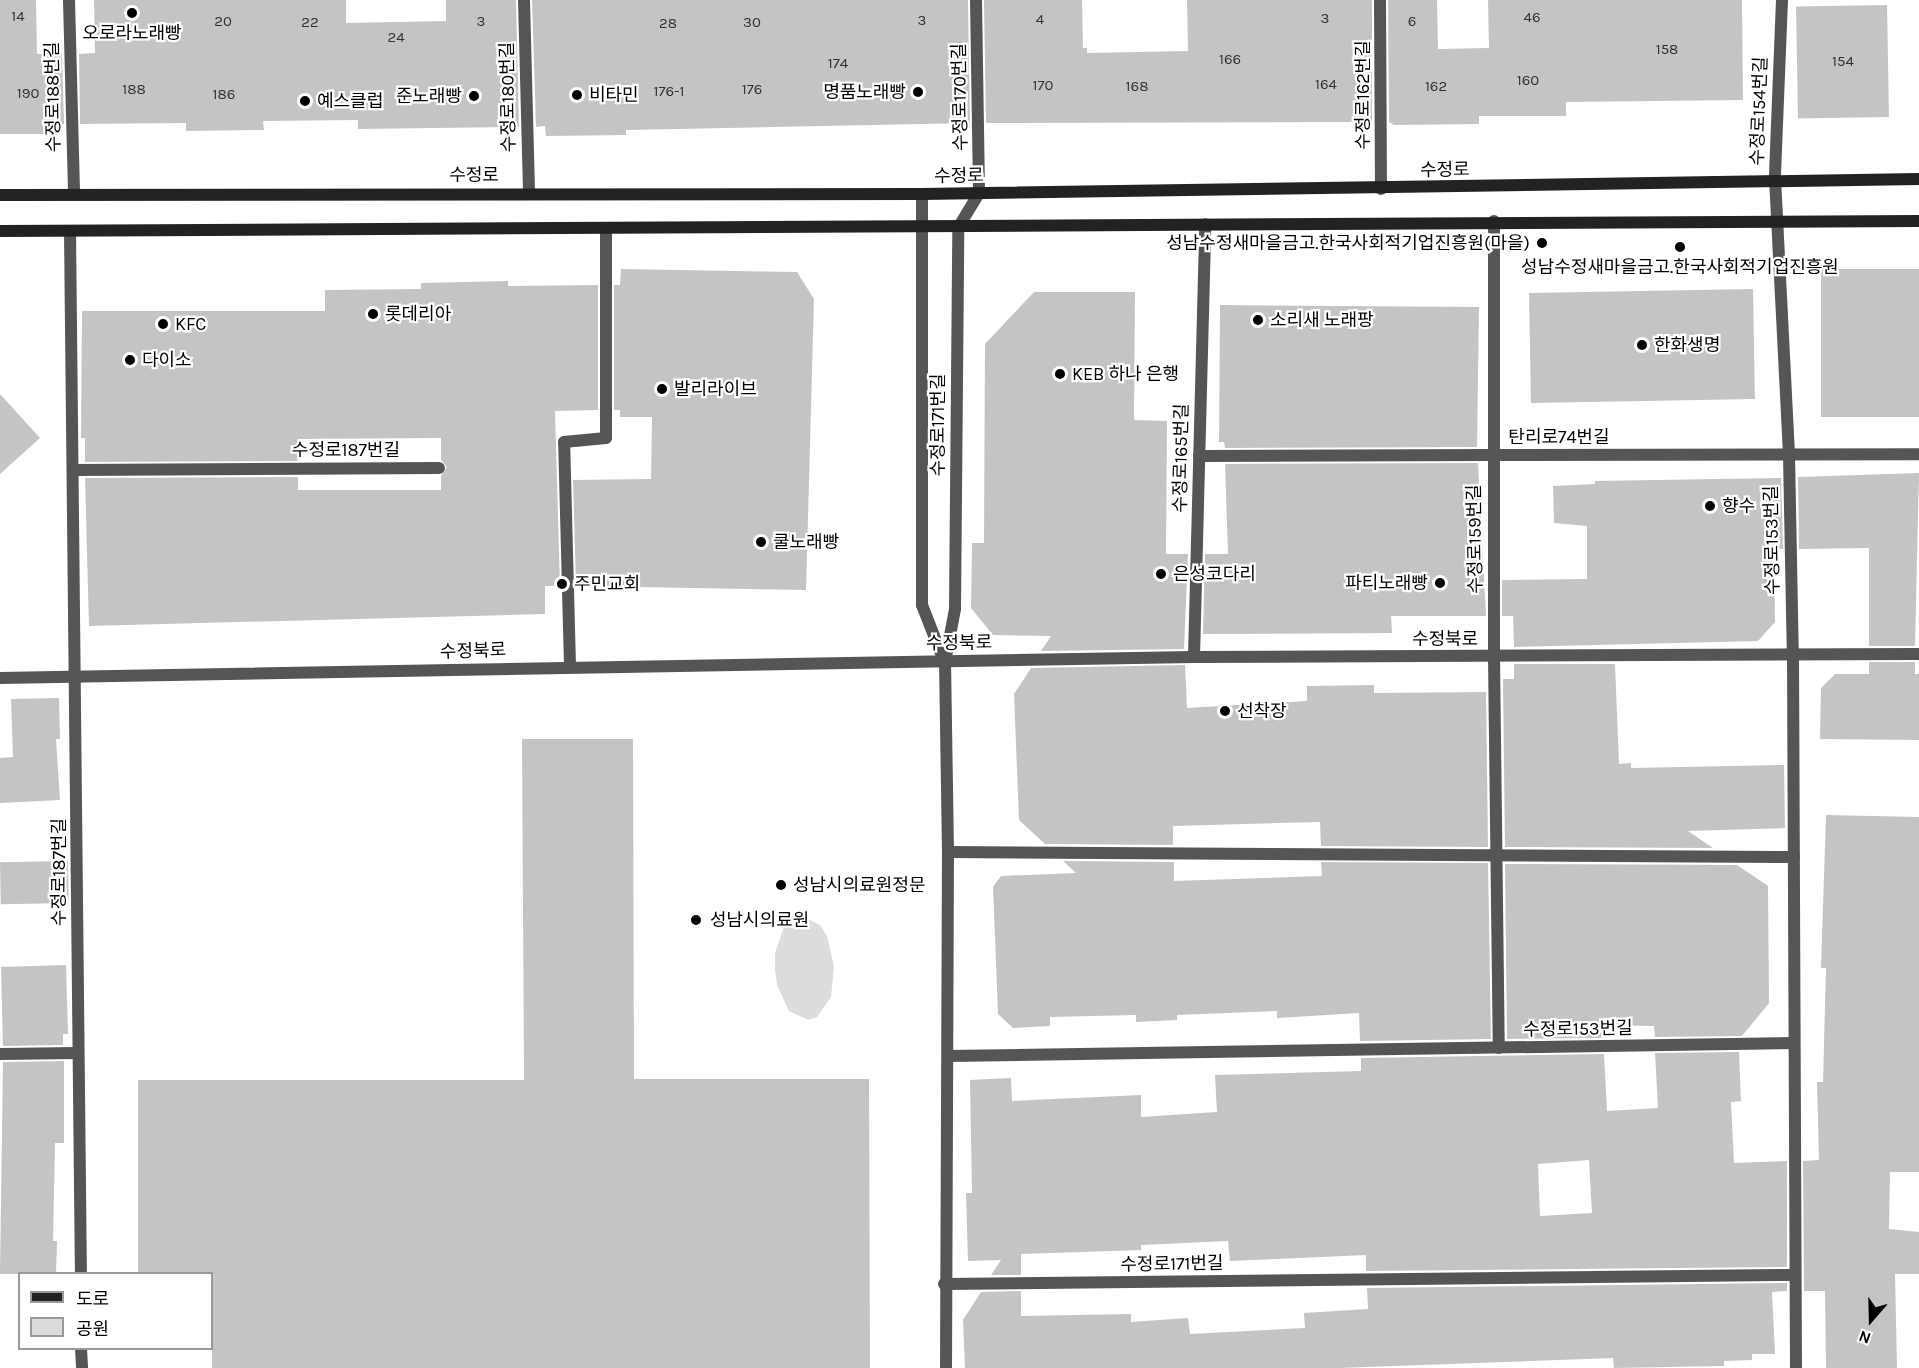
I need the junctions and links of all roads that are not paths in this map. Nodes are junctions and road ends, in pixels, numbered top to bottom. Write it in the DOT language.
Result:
graph roads {
  1 [pos="69,0"];
  2 [pos="524,0"];
  3 [pos="976,0"];
  4 [pos="1380,0"];
  5 [pos="1782,0"];
  6 [pos="1775,178"];
  7 [pos="1919,179"];
  8 [pos="1381,189"];
  9 [pos="74,193"];
  10 [pos="529,193"];
  11 [pos="979,193"];
  12 [pos="922,194"];
  13 [pos="0,195"];
  14 [pos="1494,221"];
  15 [pos="1919,221"];
  16 [pos="1775,222"];
  17 [pos="1205,224"];
  18 [pos="922,227"];
  19 [pos="958,228"];
  20 [pos="606,230"];
  21 [pos="0,231"];
  22 [pos="70,231"];
  23 [pos="1919,454"];
  24 [pos="1492,455"];
  25 [pos="1789,455"];
  26 [pos="1199,456"];
  27 [pos="439,468"];
  28 [pos="73,470"];
  29 [pos="1919,654"];
  30 [pos="1793,656"];
  31 [pos="1194,657"];
  32 [pos="1494,657"];
  33 [pos="945,662"];
  34 [pos="570,666"];
  35 [pos="0,678"];
  36 [pos="76,679"];
  37 [pos="948,852"];
  38 [pos="1499,856"];
  39 [pos="1794,857"];
  40 [pos="1794,1043"];
  41 [pos="1499,1048"];
  42 [pos="78,1053"];
  43 [pos="0,1054"];
  44 [pos="948,1056"];
  45 [pos="81,1272"];
  46 [pos="1794,1275"];
  47 [pos="944,1284"];
  48 [pos="81,1350"];
  49 [pos="82,1368"];
  50 [pos="946,1368"];
  51 [pos="1796,1368"];
  1 -- 9 [label="street, 수정로188번길"];
  2 -- 10 [label="street, 수정로180번길"];
  3 -- 11 [label="street, 수정로170번길"];
  4 -- 8 [label="street, 수정로162번길"];
  5 -- 6 [label="street, 수정로154번길"];
  6 -- 7 [label="main road, 수정로"];
  6 -- 8 [label="main road, 수정로"];
  6 -- 16 [label="street, 수정로154번길"];
  8 -- 11 [label="main road, 수정로"];
  9 -- 10 [label="main road, 수정로"];
  9 -- 13 [label="main road, 수정로"];
  10 -- 12 [label="main road, 수정로"];
  11 -- 12 [label="main road, 수정로"];
  11 -- 19 [label="street"];
  12 -- 18 [label="street, 수정로171번길"];
  14 -- 16 [label="main road"];
  14 -- 17 [label="main road"];
  14 -- 24 [label="street, 수정로159번길"];
  15 -- 16 [label="main road"];
  16 -- 25 [label="street, 수정로153번길"];
  17 -- 19 [label="main road"];
  17 -- 26 [label="street, 수정로165번길"];
  18 -- 19 [label="main road"];
  18 -- 20 [label="main road"];
  18 -- 33 [label="street, 수정로171번길"];
  19 -- 33 [label="street, 수정로171번길"];
  20 -- 22 [label="main road"];
  20 -- 34 [label="street"];
  21 -- 22 [label="main road"];
  22 -- 28 [label="street, 수정로187번길"];
  23 -- 25 [label="street, 탄리로74번길"];
  24 -- 25 [label="street, 탄리로74번길"];
  24 -- 26 [label="street, 탄리로74번길"];
  24 -- 32 [label="street, 수정로159번길"];
  25 -- 30 [label="street, 수정로153번길"];
  26 -- 31 [label="street, 수정로165번길"];
  27 -- 28 [label="street, 수정로187번길"];
  28 -- 36 [label="street, 수정로187번길"];
  29 -- 30 [label="street, 수정북로"];
  30 -- 32 [label="street, 수정북로"];
  30 -- 39 [label="street, 수정로153번길"];
  31 -- 32 [label="street, 수정북로"];
  31 -- 33 [label="street, 수정북로"];
  32 -- 38 [label="street, 수정로159번길"];
  33 -- 34 [label="street, 수정북로"];
  33 -- 37 [label="street, 수정로171번길"];
  34 -- 36 [label="street, 수정북로"];
  35 -- 36 [label="street, 수정북로"];
  36 -- 42 [label="street, 수정로187번길"];
  37 -- 38 [label="street"];
  37 -- 44 [label="street, 수정로171번길"];
  38 -- 39 [label="street"];
  38 -- 41 [label="street, 수정로159번길"];
  39 -- 40 [label="street, 수정로153번길"];
  40 -- 41 [label="street, 수정로153번길"];
  40 -- 46 [label="street, 수정로153번길"];
  41 -- 44 [label="street, 수정로153번길"];
  42 -- 43 [label="street"];
  42 -- 45 [label="street, 수정로187번길"];
  44 -- 47 [label="street, 수정로171번길"];
  46 -- 47 [label="street, 수정로171번길"];
  46 -- 51 [label="street, 수정로153번길"];
  47 -- 50 [label="street, 수정로171번길"];
  48 -- 49 [label="street"];
}
